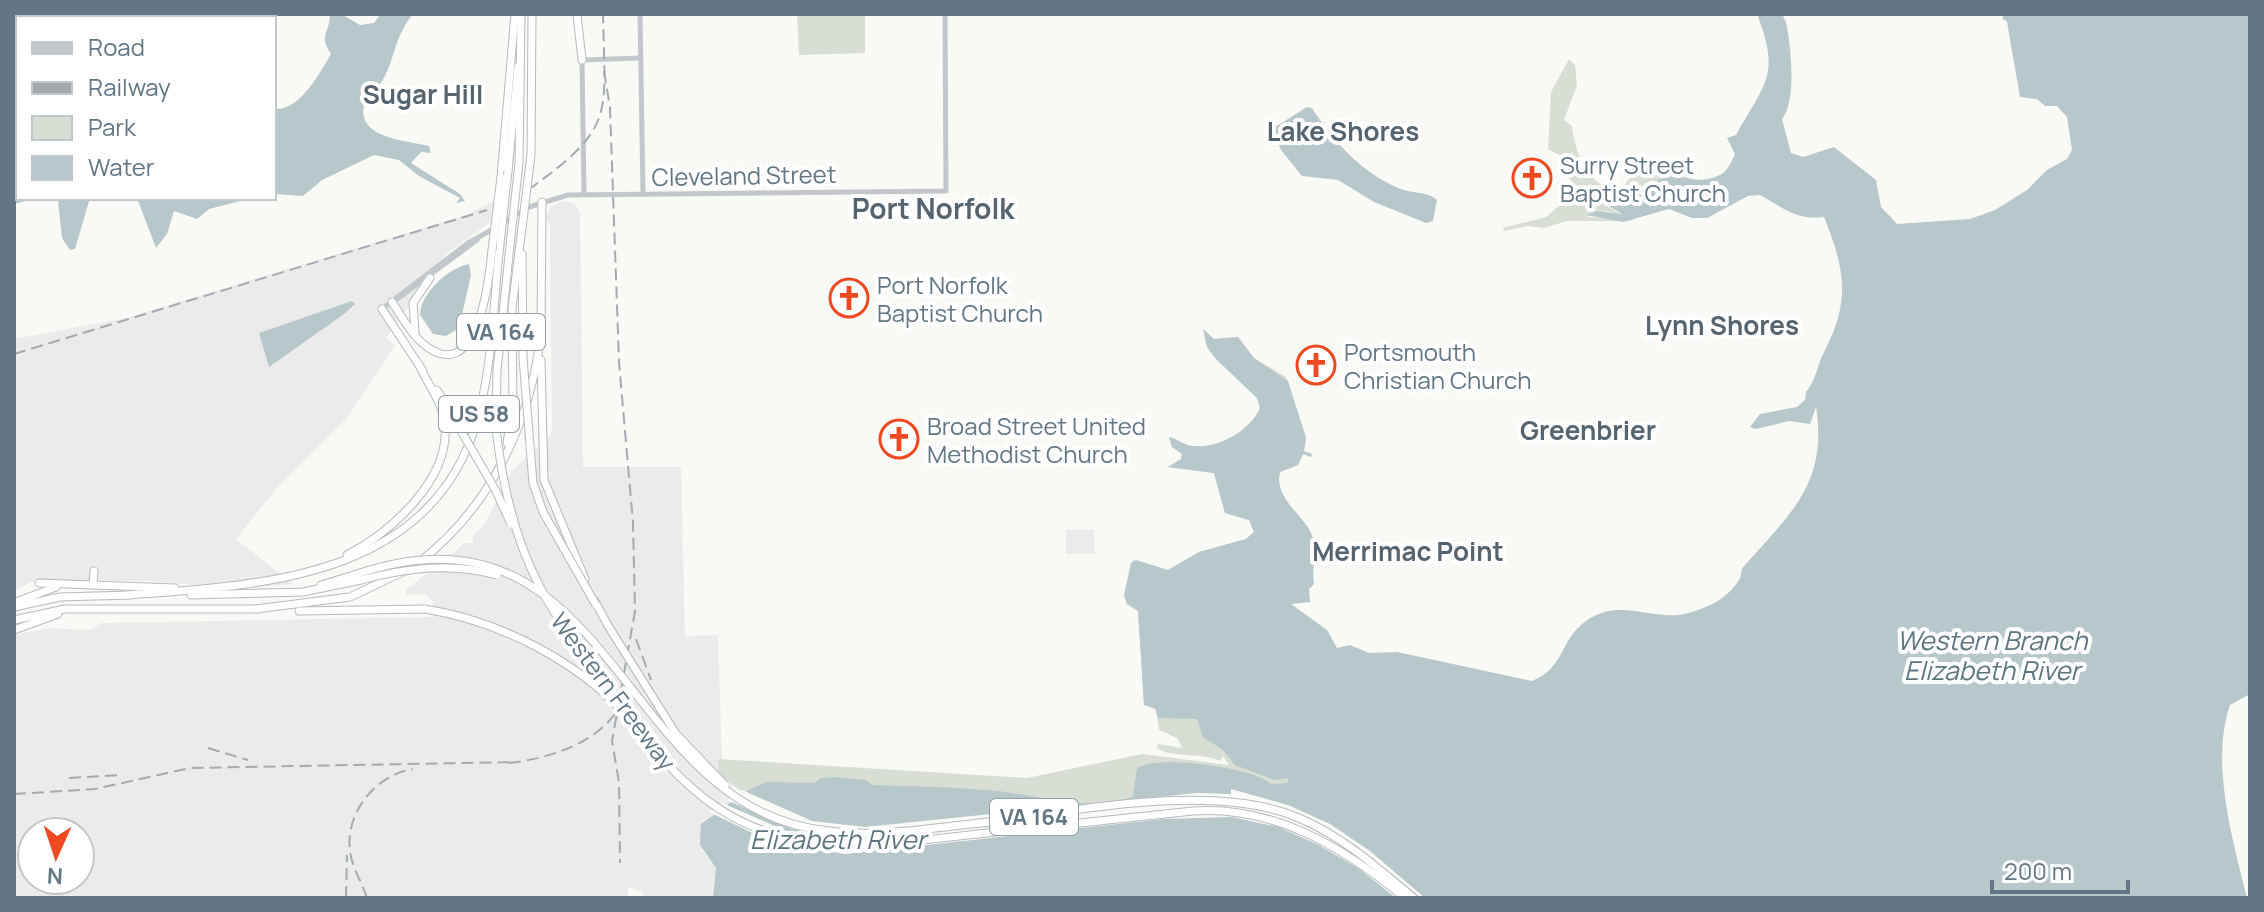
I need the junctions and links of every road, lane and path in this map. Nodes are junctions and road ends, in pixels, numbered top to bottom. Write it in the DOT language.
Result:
graph roads {
  1 [pos="518,14"];
  2 [pos="532,14"];
  3 [pos="577,14"];
  4 [pos="640,14"];
  5 [pos="945,14"];
  6 [pos="522,37"];
  7 [pos="640,58"];
  8 [pos="582,60"];
  9 [pos="504,174"];
  10 [pos="584,193"];
  11 [pos="643,194"];
  12 [pos="542,202"];
  13 [pos="522,228"];
  14 [pos="477,240"];
  15 [pos="430,278"];
  16 [pos="392,302"];
  17 [pos="382,309"];
  18 [pos="541,334"];
  19 [pos="417,338"];
  20 [pos="420,367"];
  21 [pos="499,468"];
  22 [pos="522,548"];
  23 [pos="94,571"];
  24 [pos="295,576"];
  25 [pos="39,583"];
  26 [pos="78,584"];
  27 [pos="93,584"];
  28 [pos="206,589"];
  29 [pos="127,595"];
  30 [pos="14,605"];
  31 [pos="596,605"];
  32 [pos="96,609"];
  33 [pos="256,609"];
  34 [pos="14,620"];
  35 [pos="14,630"];
  36 [pos="649,742"];
  37 [pos="829,831"];
  38 [pos="1405,898"];
  39 [pos="1414,898"];
  1 -- 6 [label="highway, US 58"];
  1 -- 9 [label="highway"];
  2 -- 13 [label="highway, US 58, bridge"];
  3 -- 8 [label="highway"];
  4 -- 7 [label="street"];
  5 -- 11 [label="street, Cleveland Street"];
  6 -- 9 [label="highway, US 58"];
  6 -- 22 [label="highway, Western Freeway / VA 164, bridge"];
  7 -- 8 [label="street"];
  7 -- 11 [label="street"];
  8 -- 10 [label="street"];
  9 -- 19 [label="highway, bridge"];
  9 -- 24 [label="highway, US 58, bridge"];
  10 -- 11 [label="street, Cleveland Street"];
  10 -- 12 [label="street, Cleveland Street"];
  12 -- 14 [label="street, Cleveland Street"];
  12 -- 18 [label="highway"];
  13 -- 21 [label="highway, US 58"];
  13 -- 31 [label="highway, Western Freeway / VA 164, bridge"];
  14 -- 15 [label="street"];
  14 -- 16 [label="street"];
  15 -- 16 [label="street"];
  15 -- 19 [label="highway"];
  16 -- 17 [label="street"];
  16 -- 19 [label="highway"];
  17 -- 20 [label="highway"];
  18 -- 21 [label="highway"];
  18 -- 31 [label="highway, bridge"];
  20 -- 22 [label="highway, bridge"];
  20 -- 24 [label="highway"];
  21 -- 33 [label="highway, US 58"];
  22 -- 36 [label="highway, Western Freeway / VA 164, bridge"];
  23 -- 27 [label="highway"];
  24 -- 28 [label="highway, US 58"];
  25 -- 26 [label="highway"];
  26 -- 27 [label="highway"];
  26 -- 30 [label="highway"];
  27 -- 28 [label="highway"];
  28 -- 29 [label="highway, US 58"];
  29 -- 30 [label="highway, US 58"];
  29 -- 37 [label="highway, bridge"];
  31 -- 37 [label="highway, Western Freeway / VA 164, bridge"];
  32 -- 33 [label="highway, US 58"];
  32 -- 34 [label="highway, US 58"];
  32 -- 35 [label="highway"];
  33 -- 36 [label="highway, bridge"];
  36 -- 38 [label="highway, Western Freeway / VA 164"];
  37 -- 39 [label="highway, Western Freeway / VA 164"];
}
